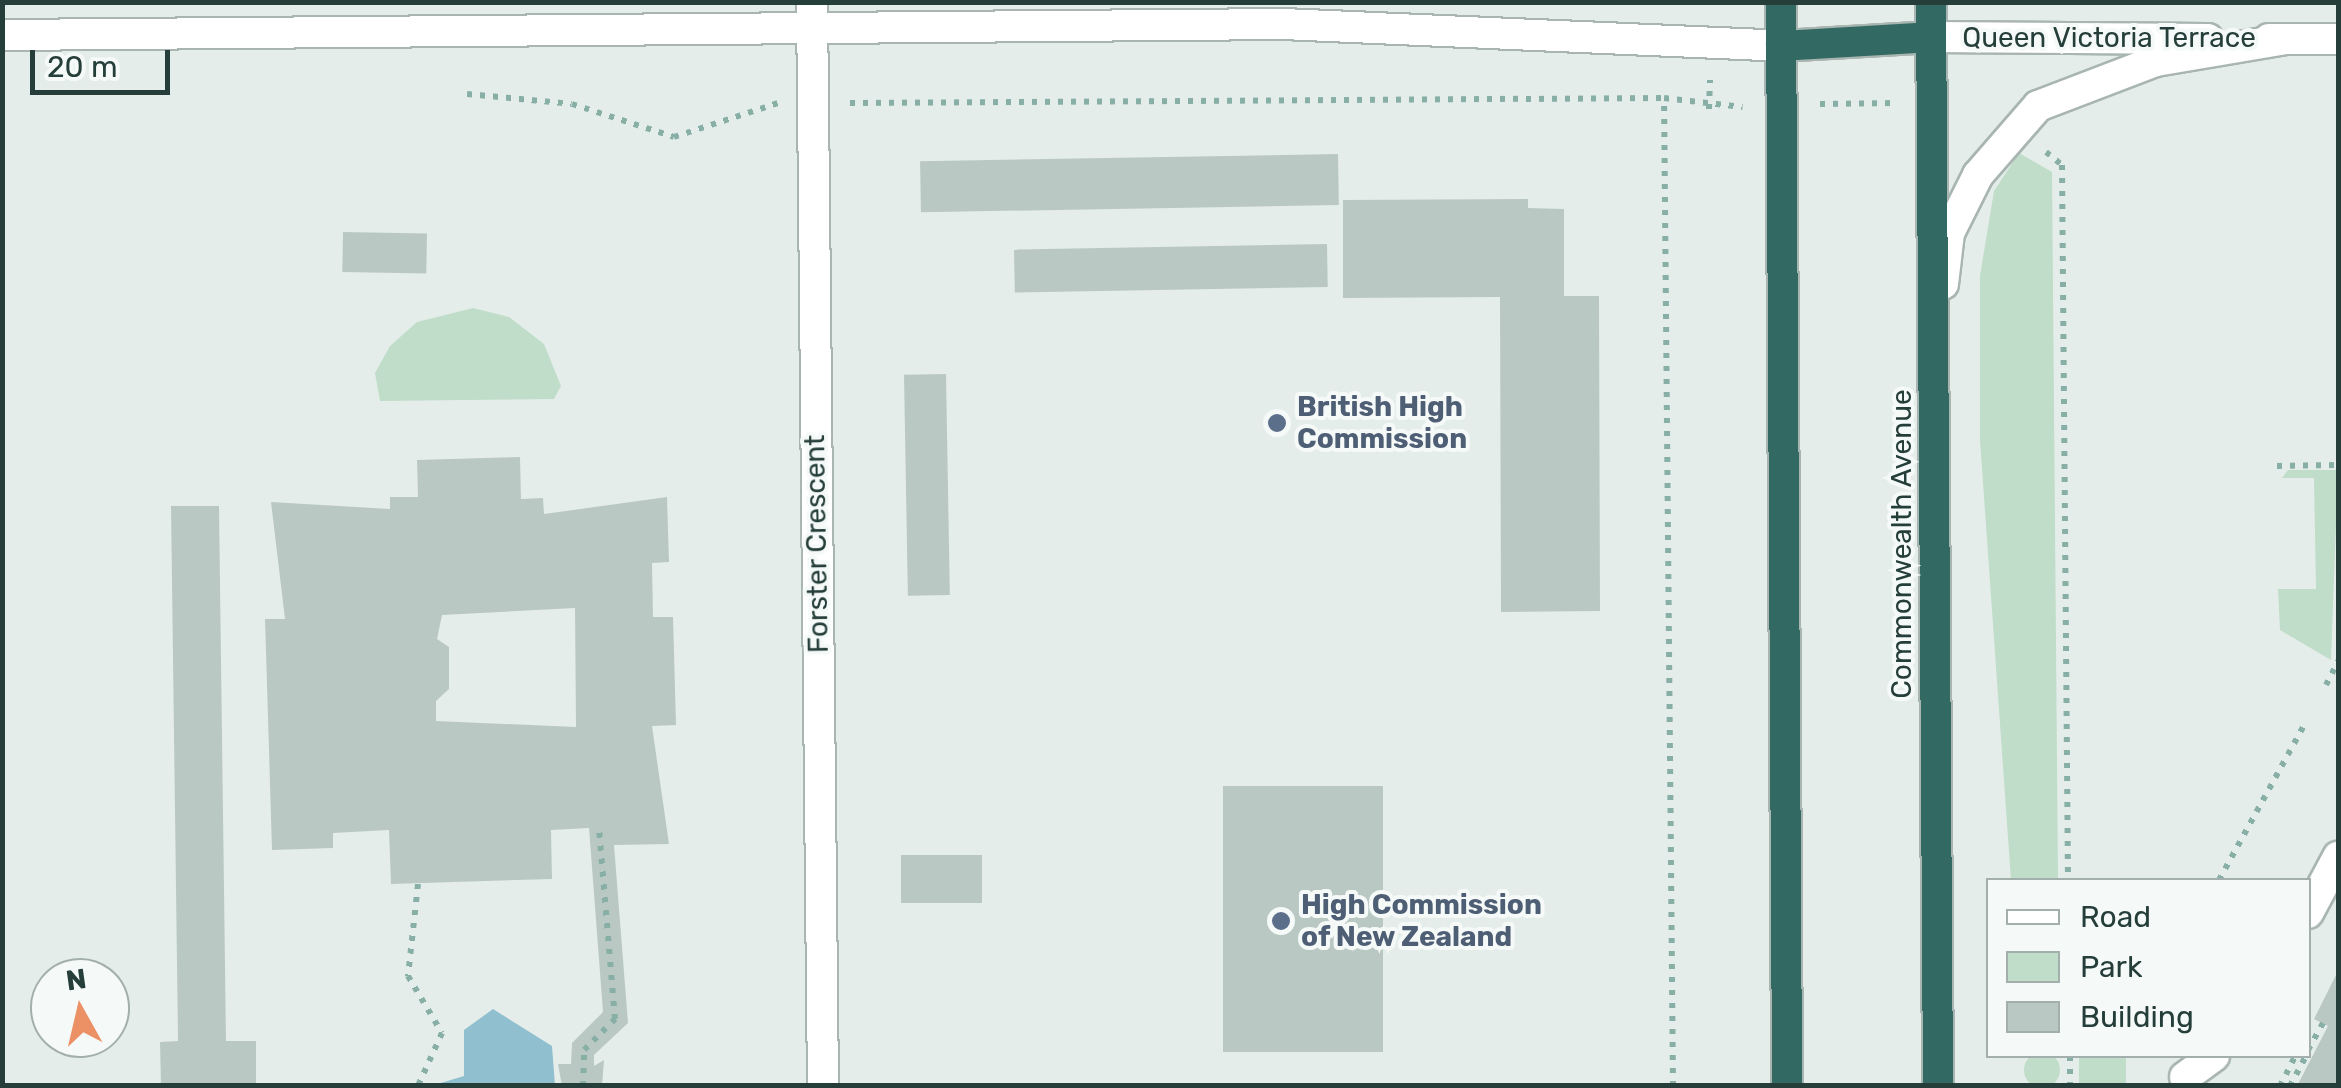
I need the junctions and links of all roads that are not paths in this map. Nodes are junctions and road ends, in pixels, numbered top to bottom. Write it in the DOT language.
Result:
graph roads {
  1 [pos="1781,2"];
  2 [pos="1931,2"];
  3 [pos="812,16"];
  4 [pos="2,35"];
  5 [pos="1931,37"];
  6 [pos="2286,39"];
  7 [pos="2338,40"];
  8 [pos="1780,46"];
  9 [pos="1934,356"];
  10 [pos="2338,857"];
  11 [pos="2311,907"];
  12 [pos="1938,1020"];
  13 [pos="2211,1058"];
  14 [pos="2186,1077"];
  15 [pos="823,1086"];
  16 [pos="1788,1086"];
  17 [pos="1938,1086"];
  18 [pos="1956,1086"];
  1 -- 8 [label="highway"];
  2 -- 5 [label="highway, Commonwealth Avenue"];
  3 -- 4 [label="street"];
  3 -- 8 [label="street"];
  3 -- 15 [label="street, Forster Crescent"];
  5 -- 6 [label="street, Queen Victoria Terrace"];
  5 -- 8 [label="highway"];
  5 -- 9 [label="highway, Commonwealth Avenue"];
  6 -- 7 [label="street, Queen Victoria Terrace"];
  6 -- 9 [label="street, Queen Victoria Terrace"];
  8 -- 16 [label="highway"];
  9 -- 12 [label="highway, Commonwealth Avenue"];
  10 -- 11 [label="street"];
  12 -- 17 [label="highway, Commonwealth Avenue"];
  12 -- 18 [label="highway"];
  13 -- 14 [label="street"];
}
